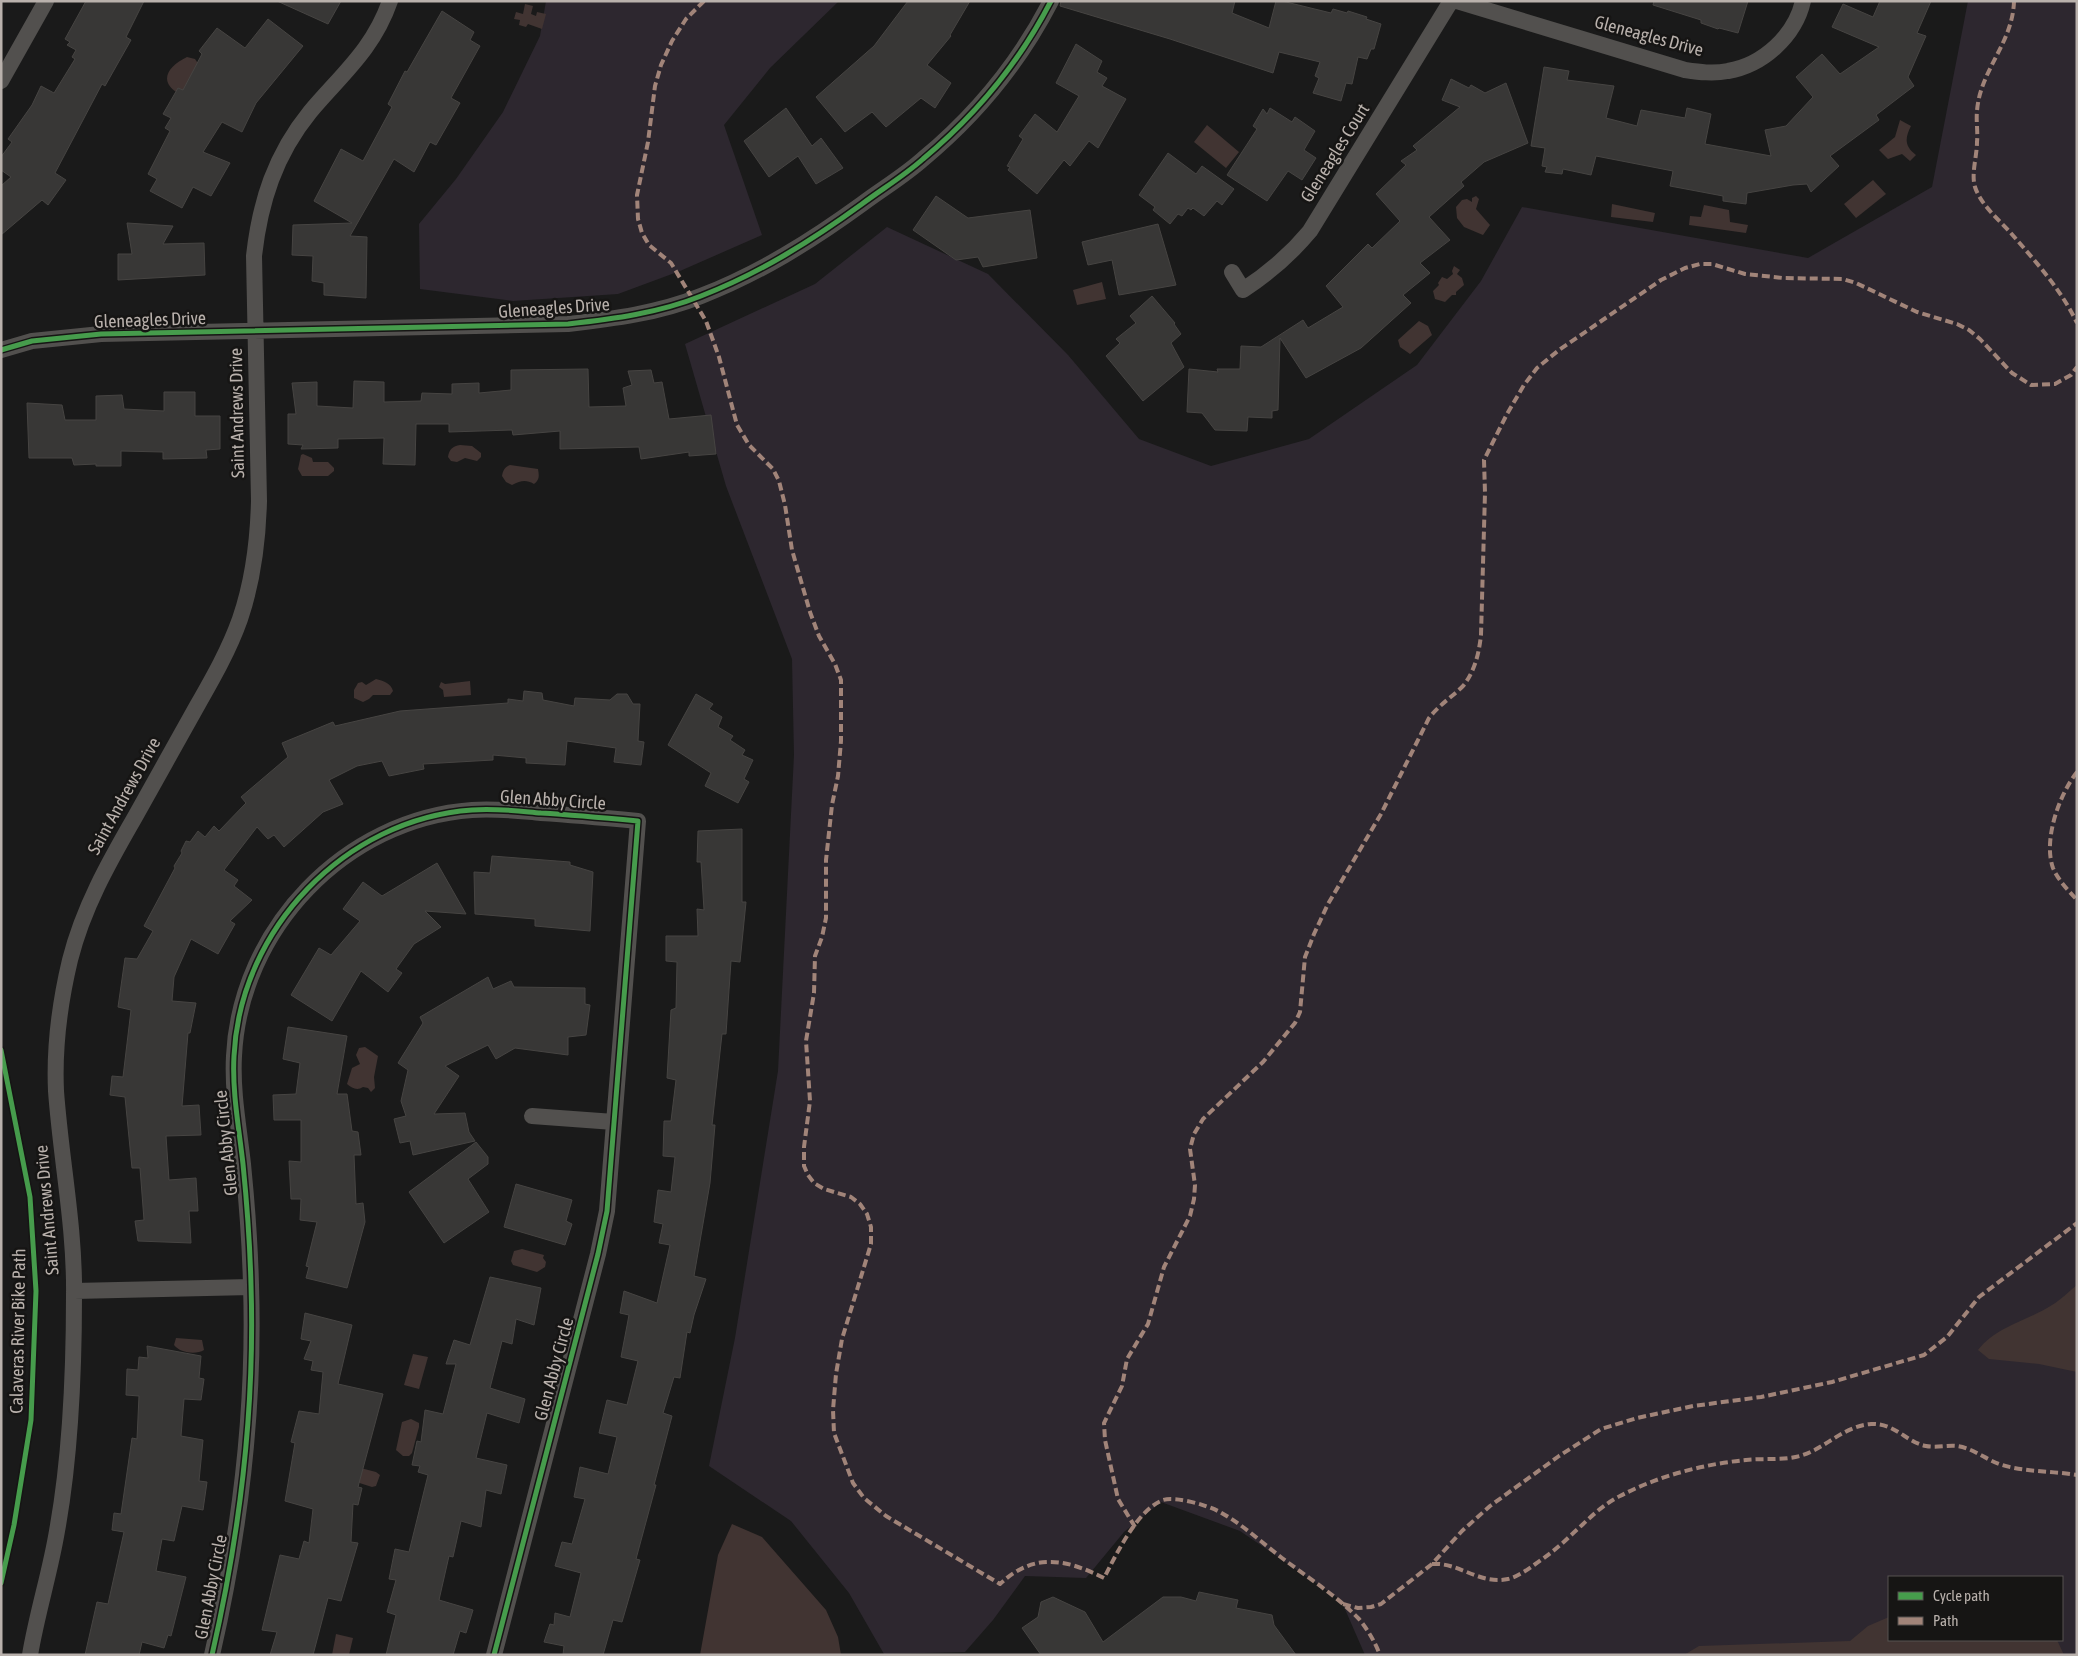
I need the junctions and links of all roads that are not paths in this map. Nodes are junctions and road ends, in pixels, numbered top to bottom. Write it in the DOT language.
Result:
graph roads {
  1 [pos="46,1"];
  2 [pos="390,1"];
  3 [pos="1050,1"];
  4 [pos="1451,1"];
  5 [pos="1456,1"];
  6 [pos="1804,1"];
  7 [pos="1,81"];
  8 [pos="1232,272"];
  9 [pos="255,331"];
  10 [pos="1,350"];
  11 [pos="532,1116"];
  12 [pos="614,1122"];
  13 [pos="251,1286"];
  14 [pos="74,1291"];
  15 [pos="30,1655"];
  16 [pos="212,1655"];
  17 [pos="494,1655"];
  1 -- 7 [label="street"];
  2 -- 9 [label="street, Saint Andrews Drive"];
  3 -- 9 [label="street, Gleneagles Drive"];
  4 -- 8 [label="street, Gleneagles Court"];
  5 -- 6 [label="street, Gleneagles Drive"];
  9 -- 10 [label="street, Gleneagles Drive"];
  9 -- 14 [label="street, Saint Andrews Drive"];
  11 -- 12 [label="street"];
  12 -- 13 [label="street, Glen Abby Circle"];
  12 -- 17 [label="street, Glen Abby Circle"];
  13 -- 14 [label="street"];
  13 -- 16 [label="street, Glen Abby Circle"];
  14 -- 15 [label="street, Saint Andrews Drive"];
}
